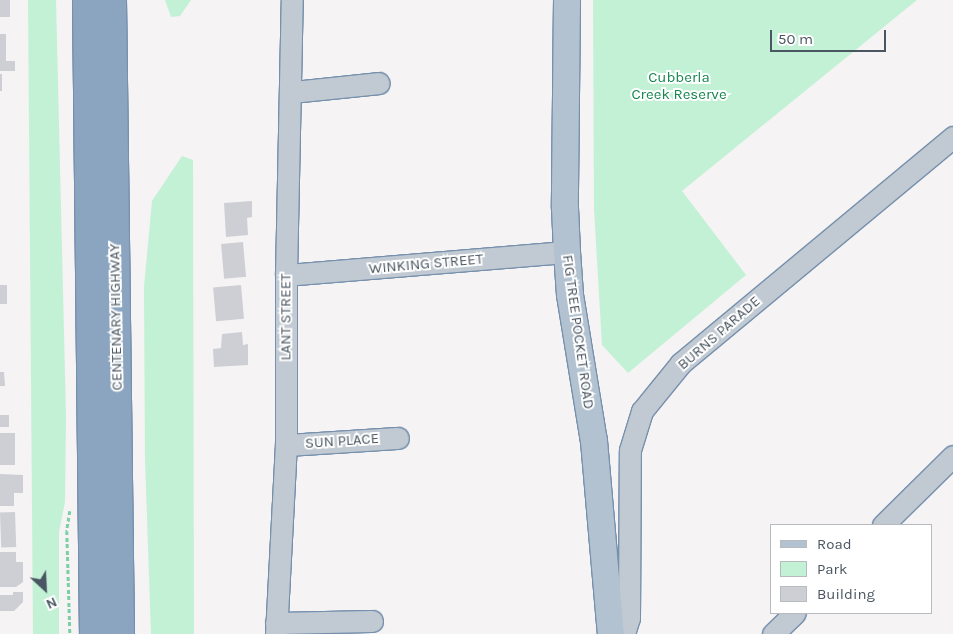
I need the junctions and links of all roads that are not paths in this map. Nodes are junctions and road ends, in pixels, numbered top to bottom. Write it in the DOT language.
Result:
graph roads {
  1 [pos="87,0"];
  2 [pos="112,0"];
  3 [pos="119,0"];
  4 [pos="292,0"];
  5 [pos="567,0"];
  6 [pos="113,71"];
  7 [pos="379,83"];
  8 [pos="292,92"];
  9 [pos="953,137"];
  10 [pos="567,252"];
  11 [pos="286,275"];
  12 [pos="398,438"];
  13 [pos="286,445"];
  14 [pos="953,456"];
  15 [pos="884,524"];
  16 [pos="793,614"];
  17 [pos="372,621"];
  18 [pos="276,629"];
  19 [pos="94,634"];
  20 [pos="120,634"];
  21 [pos="611,634"];
  22 [pos="624,634"];
  23 [pos="773,634"];
  1 -- 19 [label="highway, CENTENARY HIGHWAY"];
  2 -- 6 [label="highway, CENTENARY HIGHWAY"];
  3 -- 6 [label="highway"];
  4 -- 8 [label="street, LANT STREET"];
  5 -- 10 [label="main road, FIG TREE POCKET ROAD"];
  6 -- 20 [label="highway, CENTENARY HIGHWAY"];
  7 -- 8 [label="street"];
  8 -- 11 [label="street, LANT STREET"];
  9 -- 22 [label="street, BURNS PARADE"];
  10 -- 11 [label="street, WINKING STREET"];
  10 -- 21 [label="main road, FIG TREE POCKET ROAD"];
  11 -- 13 [label="street, LANT STREET"];
  12 -- 13 [label="street, SUN PLACE"];
  13 -- 18 [label="street, LANT STREET"];
  14 -- 15 [label="street"];
  16 -- 23 [label="street"];
  17 -- 18 [label="street"];
}
